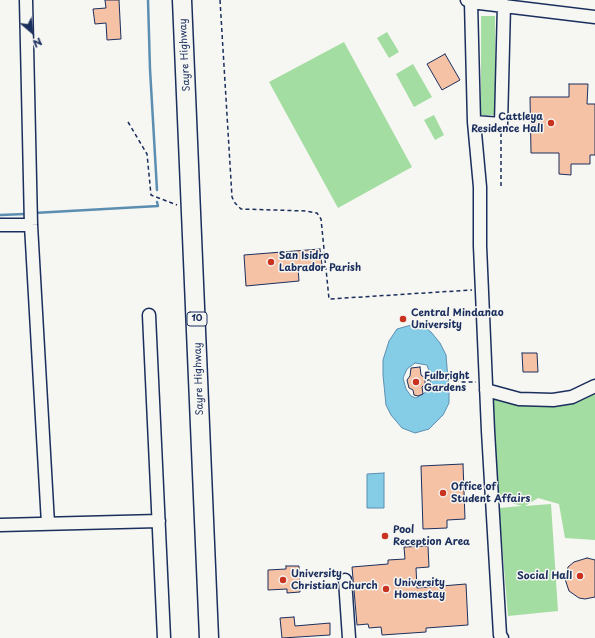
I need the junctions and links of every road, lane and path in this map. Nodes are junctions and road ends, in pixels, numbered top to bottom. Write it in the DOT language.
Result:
graph roads {
  1 [pos="26,0"];
  2 [pos="182,0"];
  3 [pos="220,0"];
  4 [pos="469,1"];
  5 [pos="504,5"];
  6 [pos="595,17"];
  7 [pos="128,122"];
  8 [pos="474,122"];
  9 [pos="501,124"];
  10 [pos="501,190"];
  11 [pos="192,211"];
  12 [pos="31,224"];
  13 [pos="0,225"];
  14 [pos="482,289"];
  15 [pos="149,315"];
  16 [pos="427,380"];
  17 [pos="486,386"];
  18 [pos="595,386"];
  19 [pos="159,520"];
  20 [pos="48,524"];
  21 [pos="0,525"];
  22 [pos="345,580"];
  23 [pos="500,637"];
  24 [pos="164,638"];
  25 [pos="209,638"];
  26 [pos="349,638"];
  1 -- 12 [label="street"];
  2 -- 11 [label="highway, Sayre Highway / 10"];
  3 -- 14 [label="path"];
  4 -- 5 [label="street"];
  4 -- 8 [label="street"];
  5 -- 6 [label="street"];
  5 -- 9 [label="street"];
  7 -- 11 [label="path"];
  8 -- 9 [label="street"];
  8 -- 14 [label="street"];
  9 -- 10 [label="path"];
  11 -- 25 [label="highway, Sayre Highway / 10"];
  12 -- 13 [label="street"];
  12 -- 20 [label="street"];
  14 -- 17 [label="street"];
  15 -- 19 [label="street"];
  16 -- 17 [label="path"];
  17 -- 18 [label="street"];
  17 -- 23 [label="street"];
  19 -- 20 [label="street"];
  19 -- 24 [label="street"];
  20 -- 21 [label="street"];
  22 -- 26 [label="street"];
}
